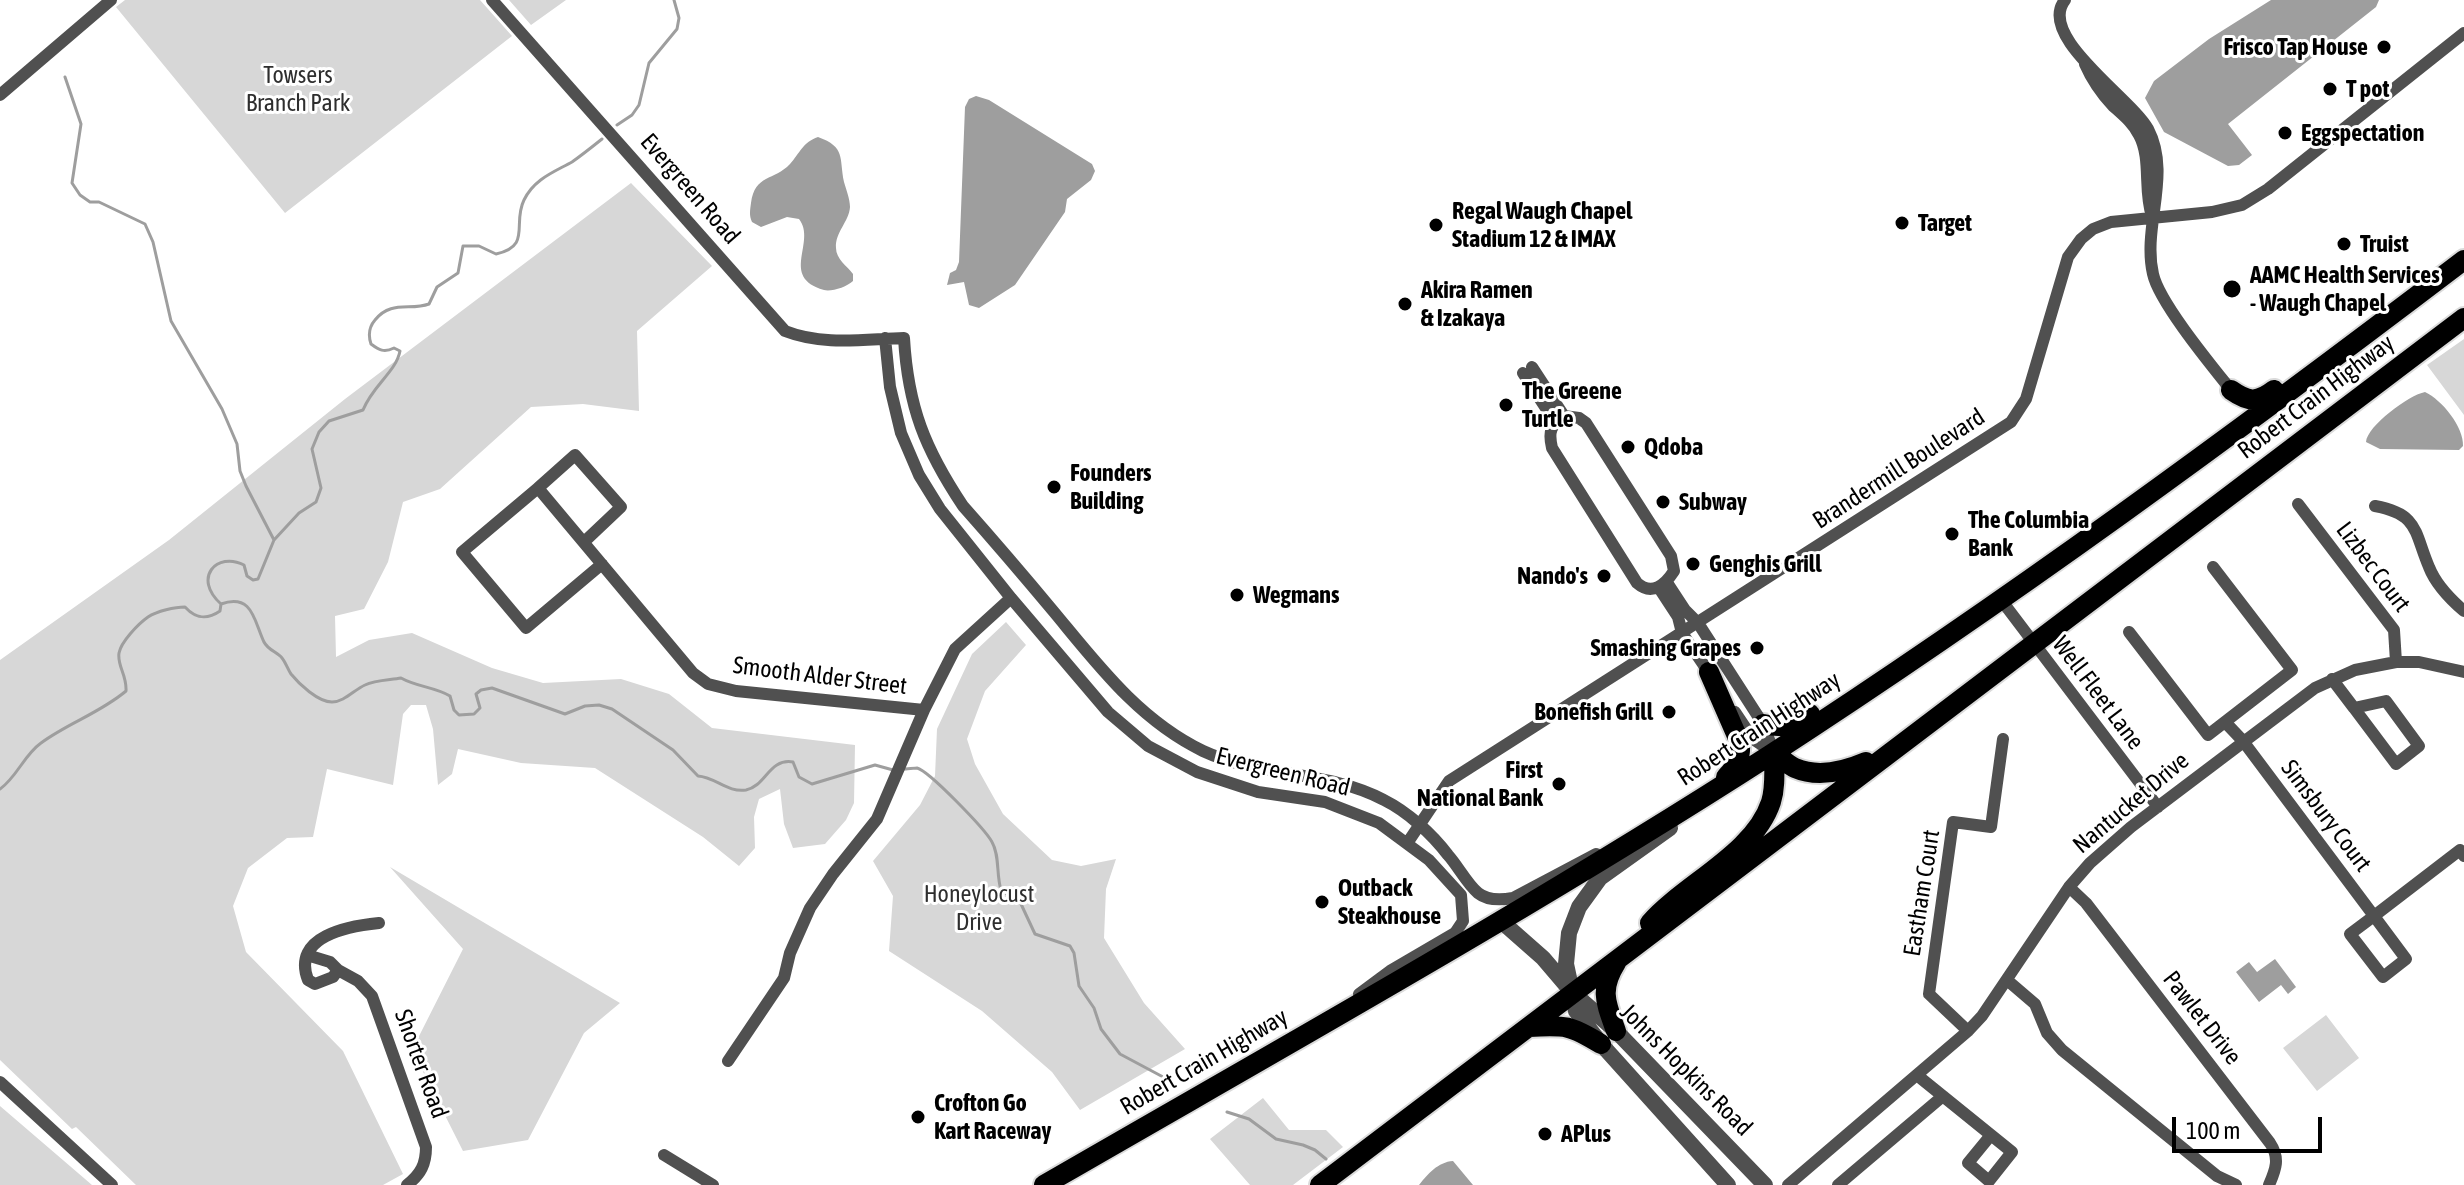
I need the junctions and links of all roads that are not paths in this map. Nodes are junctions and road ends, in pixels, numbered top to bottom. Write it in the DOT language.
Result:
graph roads {
  1 [pos="111,0"];
  2 [pos="492,0"];
  3 [pos="2065,0"];
  4 [pos="2464,33"];
  5 [pos="0,95"];
  6 [pos="2152,219"];
  7 [pos="2464,260"];
  8 [pos="2427,288"];
  9 [pos="2464,318"];
  10 [pos="885,338"];
  11 [pos="1527,370"];
  12 [pos="2231,390"];
  13 [pos="1560,419"];
  14 [pos="538,488"];
  15 [pos="2298,504"];
  16 [pos="2375,506"];
  17 [pos="2127,512"];
  18 [pos="584,542"];
  19 [pos="602,564"];
  20 [pos="2213,567"];
  21 [pos="1663,584"];
  22 [pos="1011,598"];
  23 [pos="2002,601"];
  24 [pos="2464,611"];
  25 [pos="1698,623"];
  26 [pos="1956,631"];
  27 [pos="2129,632"];
  28 [pos="1682,633"];
  29 [pos="2033,643"];
  30 [pos="2396,662"];
  31 [pos="1709,672"];
  32 [pos="2464,672"];
  33 [pos="2332,679"];
  34 [pos="2354,708"];
  35 [pos="924,710"];
  36 [pos="2225,722"];
  37 [pos="1763,724"];
  38 [pos="2003,739"];
  39 [pos="2243,741"];
  40 [pos="1774,753"];
  41 [pos="1888,753"];
  42 [pos="1714,790"];
  43 [pos="2158,807"];
  44 [pos="1674,815"];
  45 [pos="1421,827"];
  46 [pos="1408,842"];
  47 [pos="2464,856"];
  48 [pos="2069,887"];
  49 [pos="1478,893"];
  50 [pos="2374,916"];
  51 [pos="1501,921"];
  52 [pos="379,923"];
  53 [pos="307,955"];
  54 [pos="1618,959"];
  55 [pos="338,970"];
  56 [pos="2007,980"];
  57 [pos="1572,992"];
  58 [pos="1529,1027"];
  59 [pos="1968,1031"];
  60 [pos="1298,1037"];
  61 [pos="1608,1038"];
  62 [pos="728,1061"];
  63 [pos="1918,1076"];
  64 [pos="0,1082"];
  65 [pos="1943,1096"];
  66 [pos="1991,1135"];
  67 [pos="664,1155"];
  68 [pos="112,1185"];
  69 [pos="407,1185"];
  70 [pos="713,1185"];
  71 [pos="1044,1185"];
  72 [pos="1320,1185"];
  73 [pos="1728,1185"];
  74 [pos="1765,1185"];
  75 [pos="1788,1185"];
  76 [pos="1838,1185"];
  77 [pos="2236,1185"];
  78 [pos="2269,1185"];
  1 -- 5 [label="street"];
  2 -- 10 [label="street, Evergreen Road"];
  3 -- 6 [label="street"];
  4 -- 6 [label="street, Brandermill Boulevard"];
  6 -- 12 [label="street"];
  6 -- 25 [label="street, Brandermill Boulevard"];
  7 -- 8 [label="highway, Robert Crain Highway"];
  8 -- 12 [label="highway"];
  8 -- 17 [label="highway, Robert Crain Highway"];
  9 -- 29 [label="highway, Robert Crain Highway"];
  10 -- 22 [label="street, Evergreen Road"];
  10 -- 45 [label="street, Evergreen Road"];
  11 -- 13 [label="street"];
  12 -- 17 [label="highway"];
  13 -- 21 [label="street"];
  13 -- 21 [label="street"];
  14 -- 18 [label="street, Smooth Alder Street"];
  14 -- 18 [label="street"];
  14 -- 19 [label="street"];
  15 -- 30 [label="street, Lizbec Court"];
  16 -- 24 [label="street"];
  17 -- 23 [label="highway, Robert Crain Highway"];
  18 -- 19 [label="street, Smooth Alder Street"];
  19 -- 35 [label="street, Smooth Alder Street"];
  20 -- 36 [label="street"];
  21 -- 25 [label="street"];
  21 -- 28 [label="street"];
  22 -- 35 [label="street"];
  22 -- 46 [label="street, Evergreen Road"];
  23 -- 26 [label="highway, Robert Crain Highway"];
  23 -- 29 [label="street, Well Fleet Lane"];
  25 -- 28 [label="street, Brandermill Boulevard"];
  25 -- 37 [label="street"];
  26 -- 37 [label="highway"];
  26 -- 40 [label="highway, Robert Crain Highway"];
  27 -- 36 [label="street"];
  28 -- 31 [label="street"];
  28 -- 45 [label="street, Brandermill Boulevard"];
  29 -- 41 [label="highway, Robert Crain Highway"];
  29 -- 43 [label="street, Well Fleet Lane"];
  30 -- 32 [label="street, Nantucket Drive"];
  30 -- 33 [label="street, Nantucket Drive"];
  31 -- 40 [label="street"];
  31 -- 42 [label="highway"];
  33 -- 34 [label="street"];
  33 -- 39 [label="street, Nantucket Drive"];
  34 -- 34 [label="street"];
  35 -- 62 [label="street"];
  36 -- 39 [label="street, Simsbury Court"];
  37 -- 40 [label="street"];
  38 -- 59 [label="street, Eastham Court"];
  39 -- 43 [label="street, Nantucket Drive"];
  39 -- 50 [label="street, Simsbury Court"];
  40 -- 41 [label="highway"];
  40 -- 42 [label="highway, Robert Crain Highway"];
  40 -- 54 [label="highway"];
  41 -- 54 [label="highway, Robert Crain Highway"];
  42 -- 44 [label="highway, Robert Crain Highway"];
  42 -- 57 [label="street, Johns Hopkins Road"];
  43 -- 48 [label="street, Nantucket Drive"];
  44 -- 49 [label="street"];
  44 -- 51 [label="highway, Robert Crain Highway"];
  45 -- 46 [label="street, Brandermill Boulevard"];
  45 -- 49 [label="street, Evergreen Road"];
  46 -- 60 [label="street, Evergreen Road"];
  47 -- 50 [label="street"];
  48 -- 56 [label="street, Nantucket Drive"];
  48 -- 78 [label="street, Pawlet Drive"];
  49 -- 51 [label="street, Evergreen Road"];
  50 -- 50 [label="street, Simsbury Court"];
  51 -- 57 [label="street, Johns Hopkins Road"];
  51 -- 60 [label="highway, Robert Crain Highway"];
  52 -- 53 [label="street"];
  53 -- 55 [label="street, Shorter Road"];
  53 -- 55 [label="street"];
  54 -- 57 [label="highway, Robert Crain Highway"];
  54 -- 61 [label="highway"];
  55 -- 69 [label="street, Shorter Road"];
  56 -- 59 [label="street, Nantucket Drive"];
  56 -- 77 [label="street"];
  57 -- 58 [label="highway, Robert Crain Highway"];
  57 -- 61 [label="street, Johns Hopkins Road"];
  58 -- 61 [label="highway"];
  58 -- 72 [label="highway, Robert Crain Highway"];
  59 -- 63 [label="street, Nantucket Drive"];
  60 -- 71 [label="highway, Robert Crain Highway"];
  61 -- 73 [label="street, Johns Hopkins Road"];
  61 -- 74 [label="street, Johns Hopkins Road"];
  63 -- 65 [label="street"];
  63 -- 75 [label="street, Nantucket Drive"];
  64 -- 68 [label="street"];
  65 -- 66 [label="street"];
  65 -- 76 [label="street"];
  67 -- 70 [label="street"];
}
